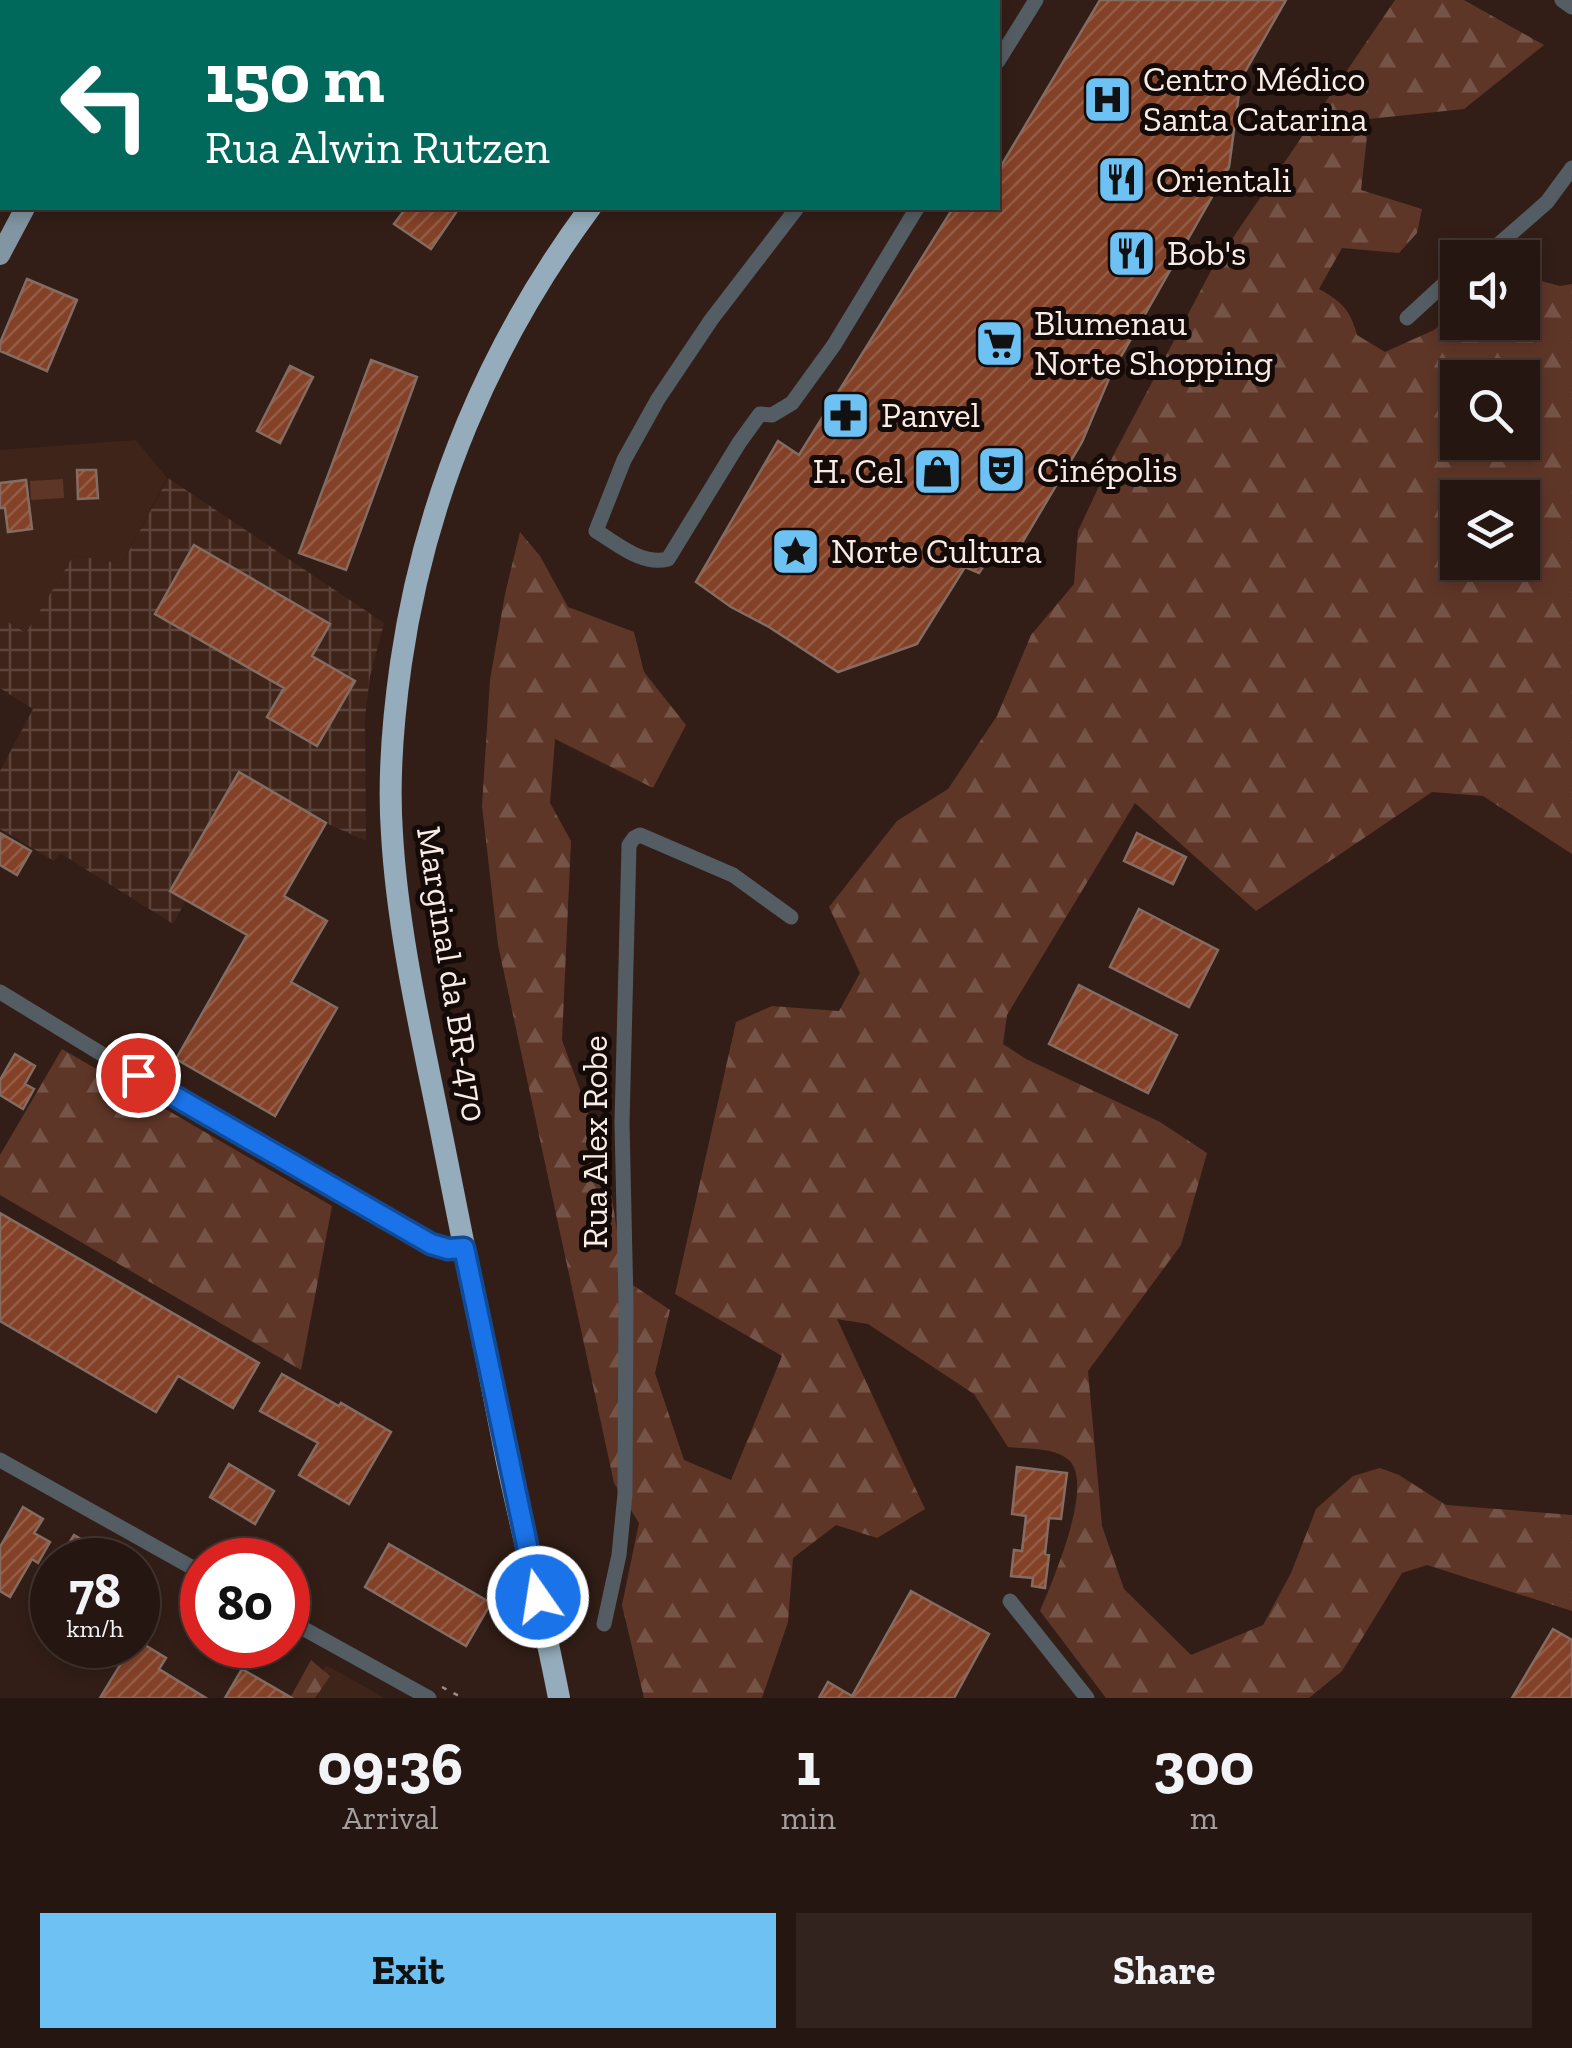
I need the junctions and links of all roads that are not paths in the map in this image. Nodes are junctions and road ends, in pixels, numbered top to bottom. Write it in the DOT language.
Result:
graph roads {
  1 [pos="1562,0"];
  2 [pos="1034,1"];
  3 [pos="1572,7"];
  4 [pos="1000,57"];
  5 [pos="1572,168"];
  6 [pos="23,210"];
  7 [pos="588,210"];
  8 [pos="598,210"];
  9 [pos="796,210"];
  10 [pos="915,210"];
  11 [pos="1504,240"];
  12 [pos="557,252"];
  13 [pos="0,255"];
  14 [pos="1440,287"];
  15 [pos="1407,318"];
  16 [pos="791,917"];
  17 [pos="0,992"];
  18 [pos="464,1248"];
  19 [pos="0,1460"];
  20 [pos="180,1561"];
  21 [pos="1010,1601"];
  22 [pos="604,1624"];
  23 [pos="310,1632"];
  24 [pos="552,1664"];
  25 [pos="428,1698"];
  26 [pos="545,1698"];
  27 [pos="559,1698"];
  28 [pos="1087,1698"];
  1 -- 3 [label="street"];
  2 -- 4 [label="street"];
  5 -- 11 [label="street"];
  6 -- 13 [label="main road"];
  7 -- 12 [label="highway, Marginal da BR-470"];
  8 -- 12 [label="highway"];
  9 -- 10 [label="street"];
  12 -- 18 [label="highway, Marginal da BR-470"];
  14 -- 15 [label="street"];
  16 -- 22 [label="street, Rua Alex Robe"];
  17 -- 18 [label="street"];
  18 -- 24 [label="highway, Marginal da BR-470"];
  19 -- 20 [label="street"];
  21 -- 28 [label="street"];
  23 -- 25 [label="street"];
  24 -- 26 [label="street, Marginal da BR-470"];
  24 -- 27 [label="highway, Marginal da BR-470"];
}
